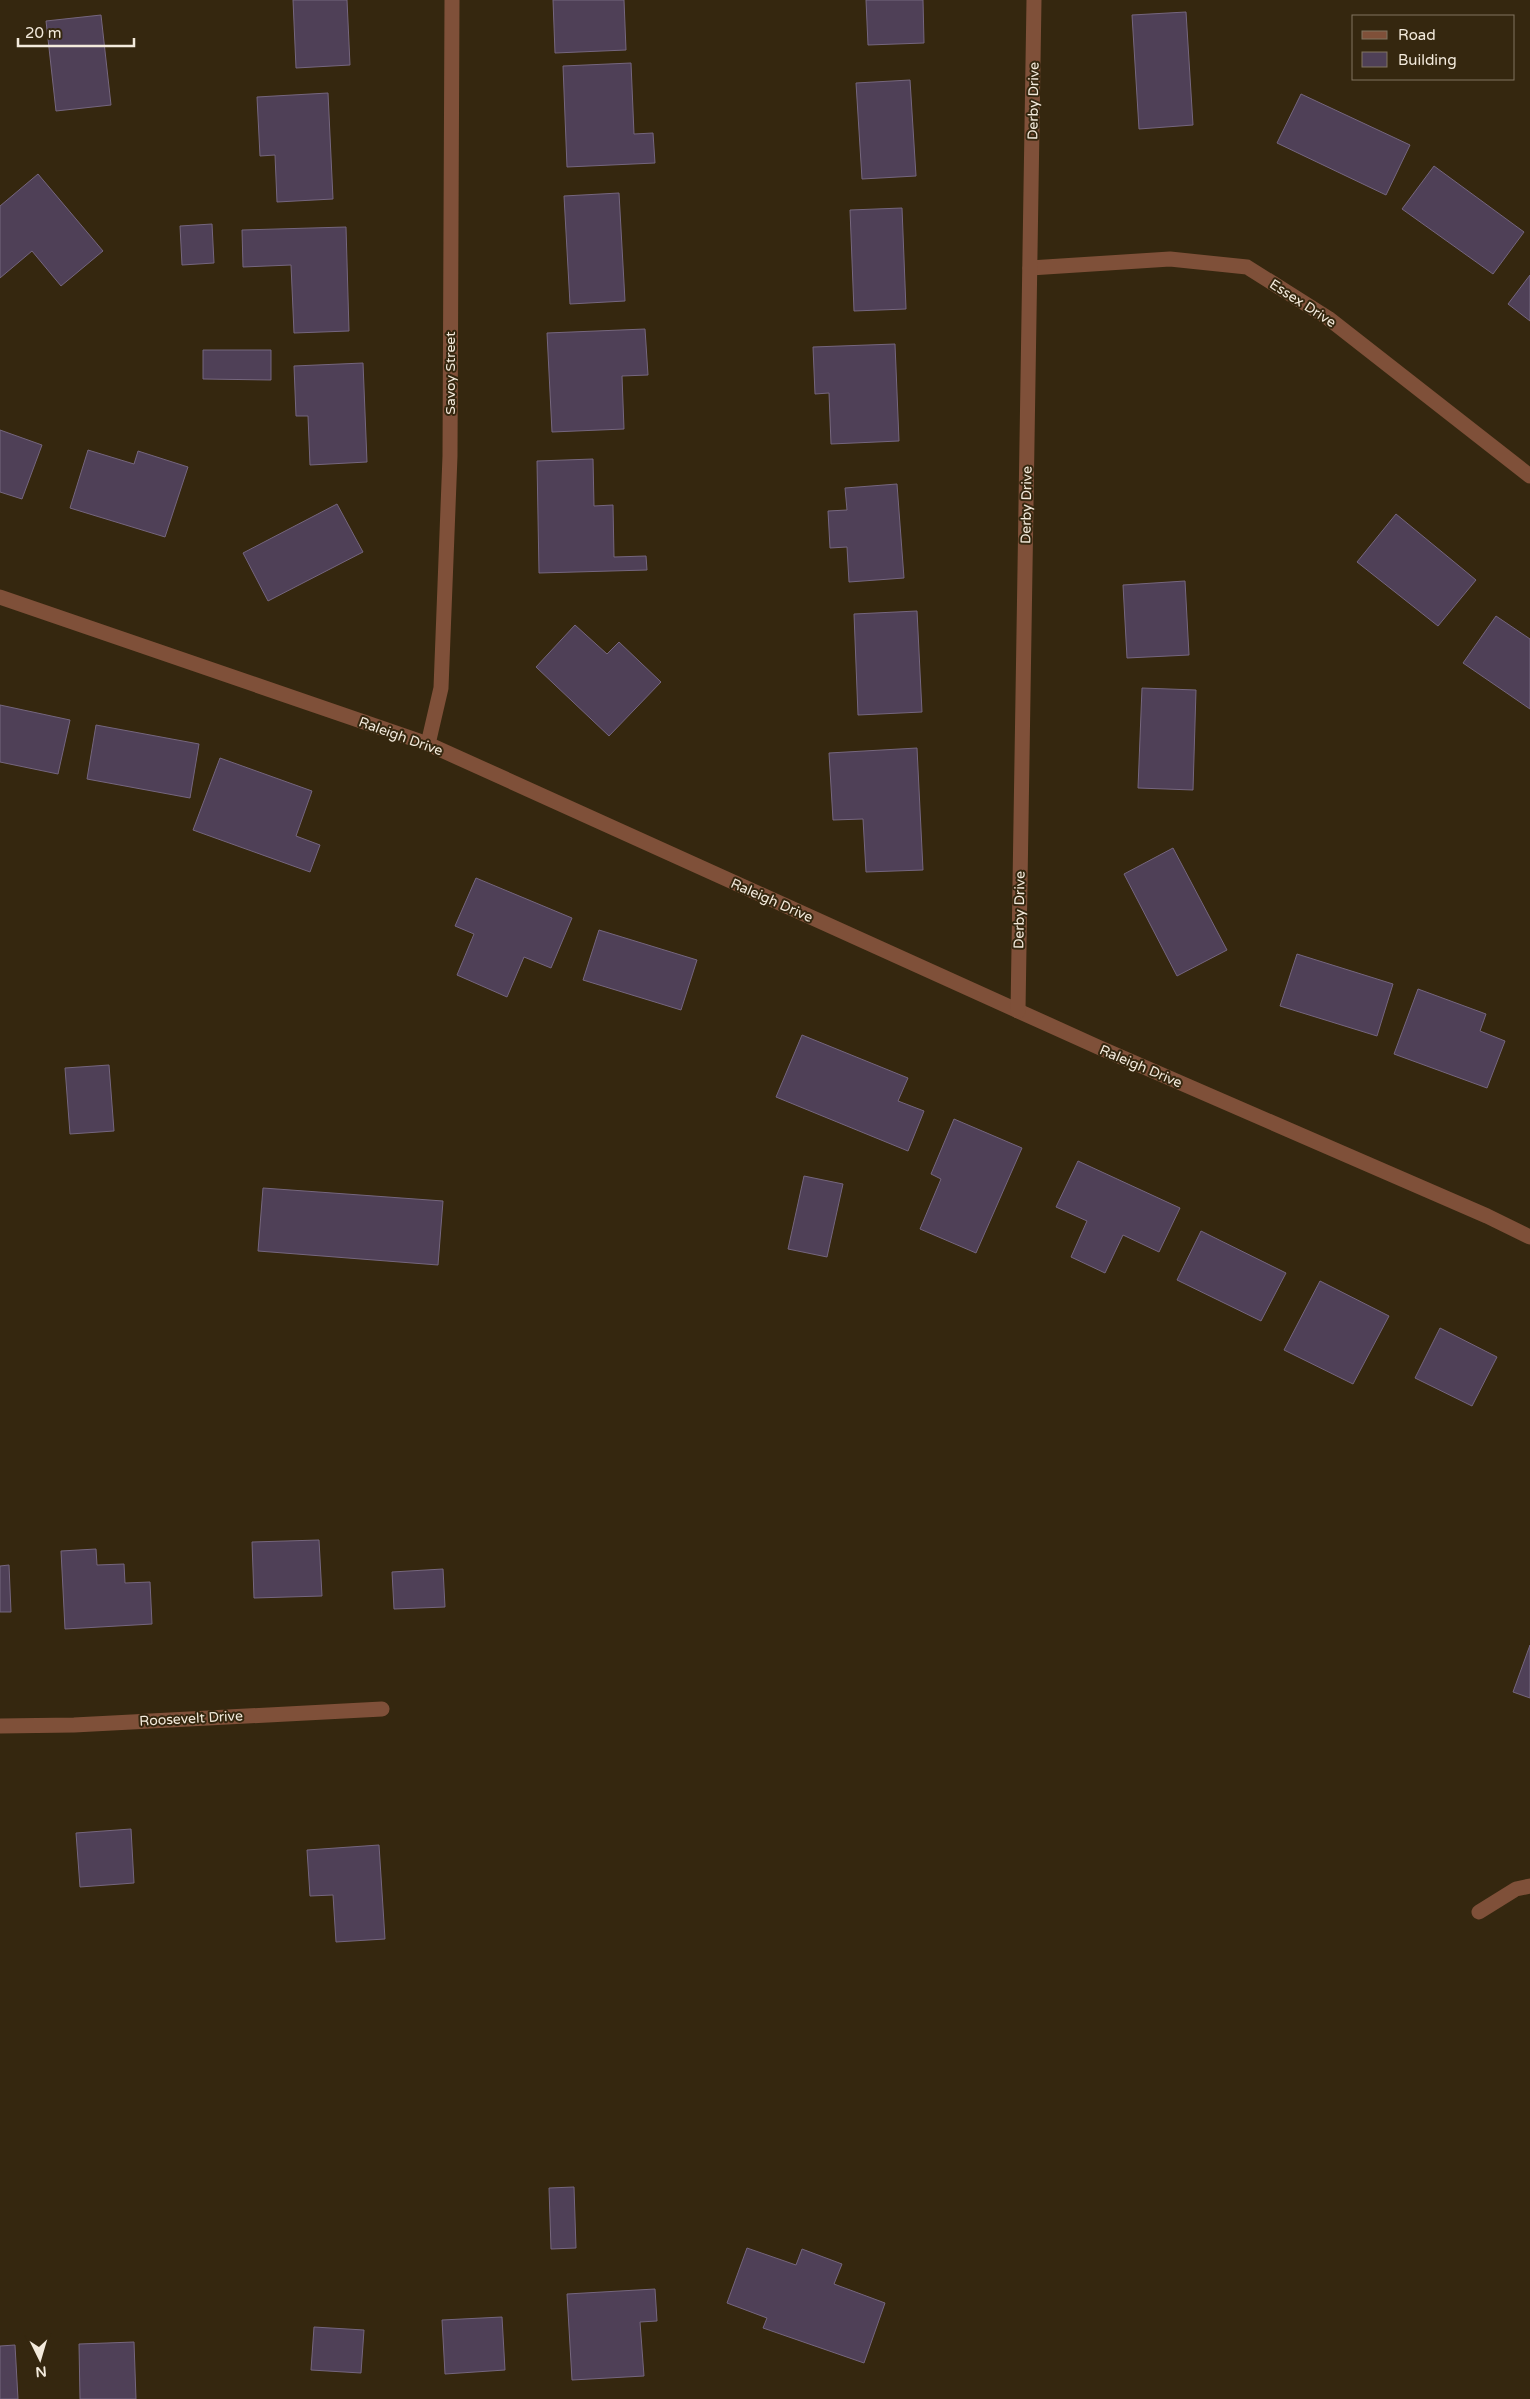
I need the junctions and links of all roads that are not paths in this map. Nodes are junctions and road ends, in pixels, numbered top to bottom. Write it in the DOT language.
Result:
graph roads {
  1 [pos="452,0"];
  2 [pos="1034,0"];
  3 [pos="1030,268"];
  4 [pos="1530,476"];
  5 [pos="0,597"];
  6 [pos="428,744"];
  7 [pos="1018,1011"];
  8 [pos="1530,1237"];
  9 [pos="382,1708"];
  10 [pos="0,1726"];
  11 [pos="1530,1886"];
  12 [pos="1479,1912"];
  1 -- 6 [label="street, Savoy Street"];
  2 -- 3 [label="street, Derby Drive"];
  3 -- 4 [label="street, Essex Drive"];
  3 -- 7 [label="street, Derby Drive"];
  5 -- 6 [label="street, Raleigh Drive"];
  6 -- 7 [label="street, Raleigh Drive"];
  7 -- 8 [label="street, Raleigh Drive"];
  9 -- 10 [label="street, Roosevelt Drive"];
  11 -- 12 [label="street"];
}
